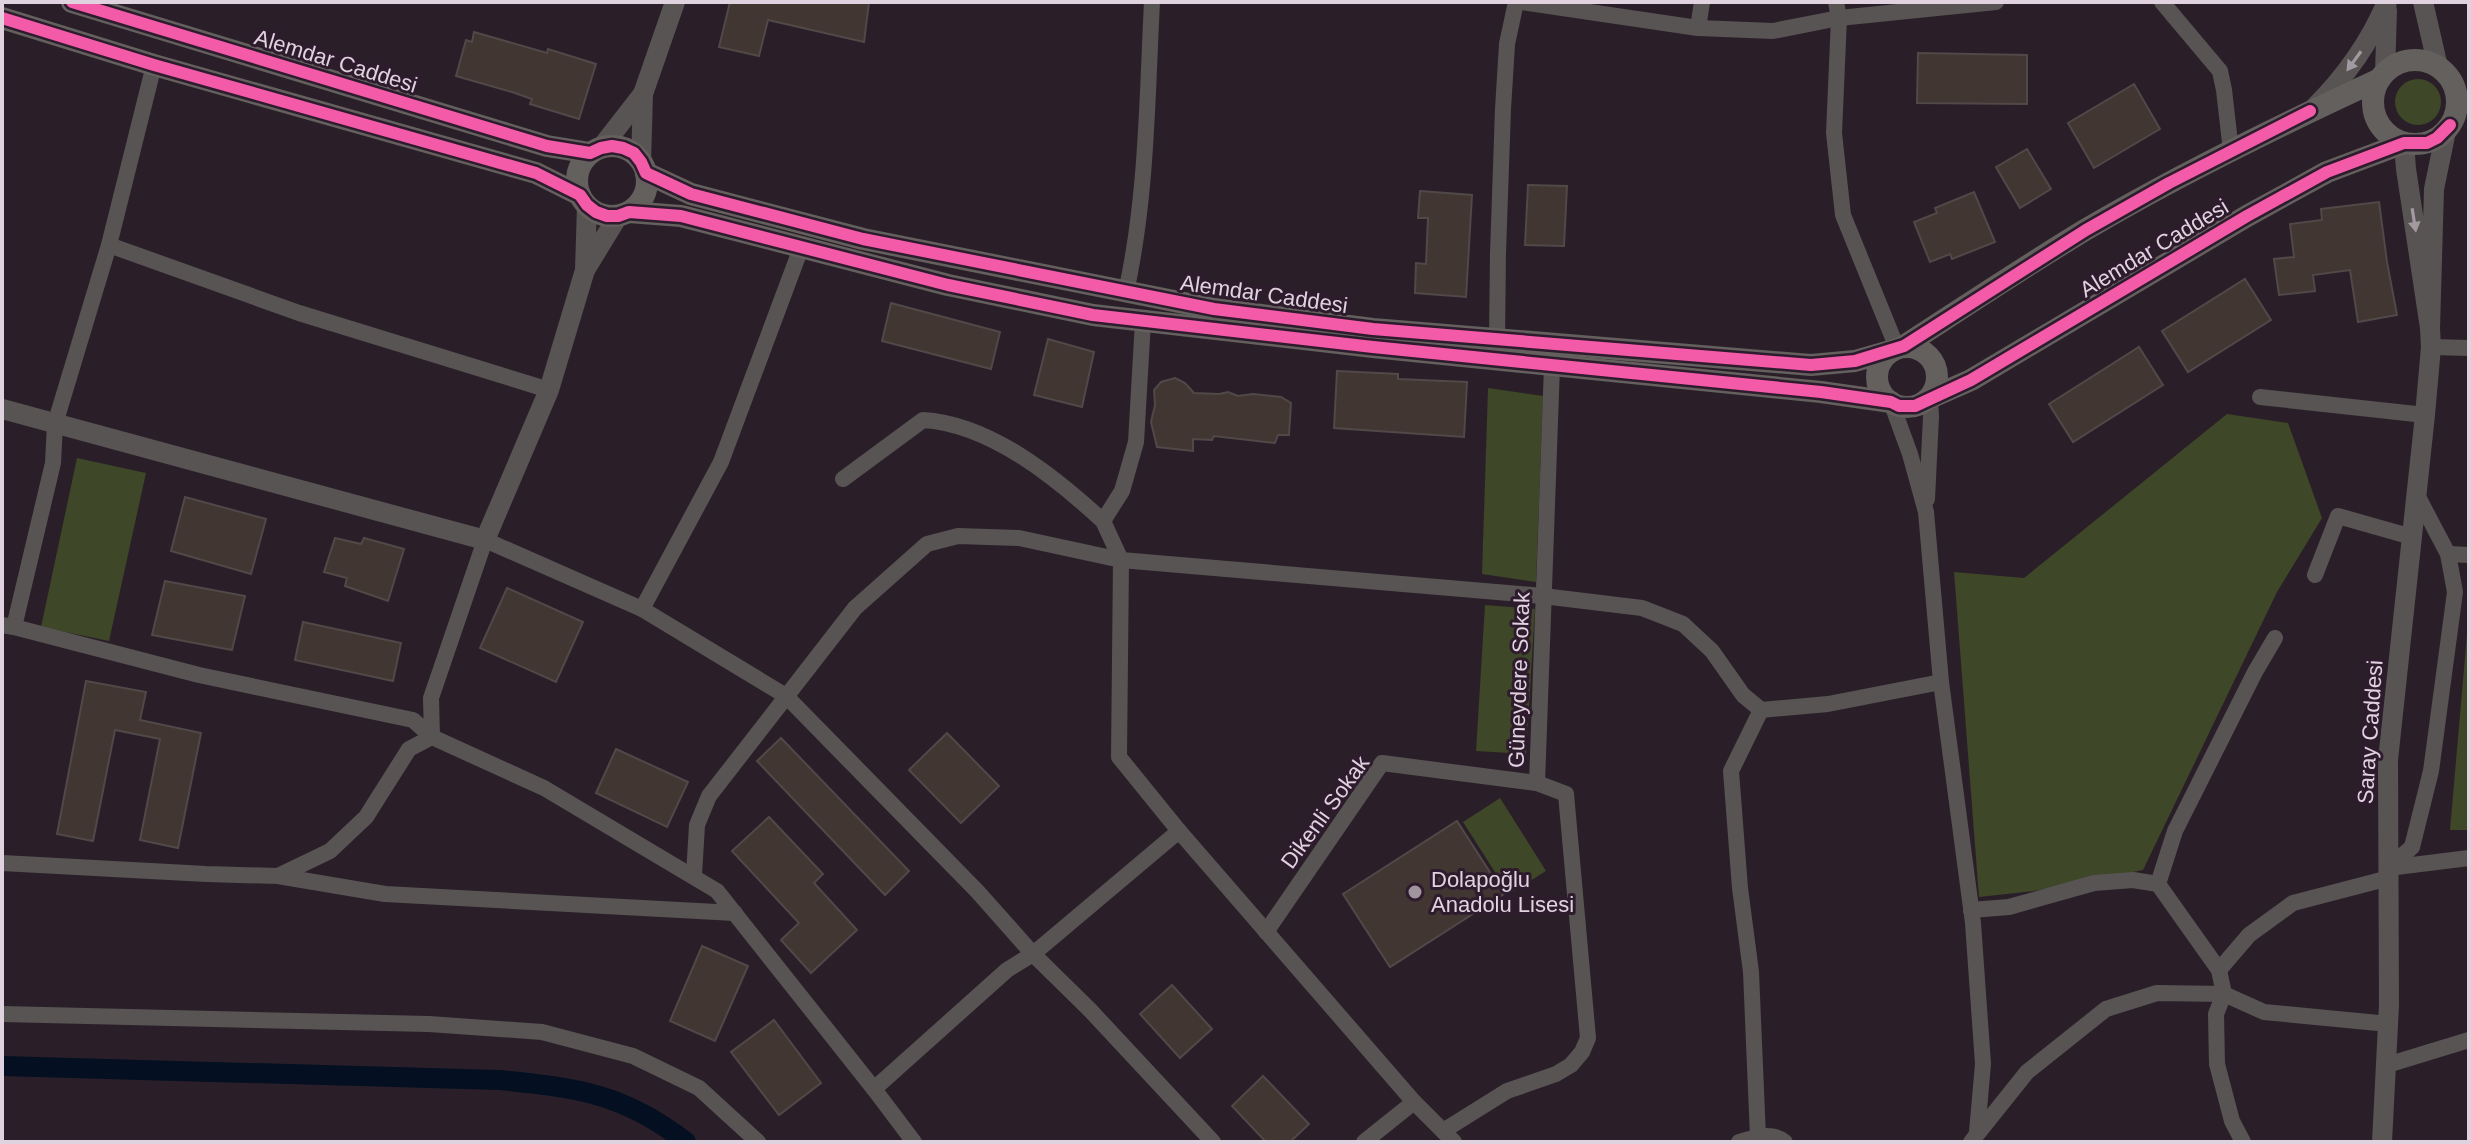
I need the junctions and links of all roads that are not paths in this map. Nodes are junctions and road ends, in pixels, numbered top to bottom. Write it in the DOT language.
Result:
graph roads {
  1 [pos="72,2"];
  2 [pos="675,2"];
  3 [pos="1152,2"];
  4 [pos="1519,2"];
  5 [pos="1702,2"];
  6 [pos="1996,2"];
  7 [pos="2162,2"];
  8 [pos="2387,2"];
  9 [pos="2423,2"];
  10 [pos="1581,6"];
  11 [pos="1838,10"];
  12 [pos="2,18"];
  13 [pos="1698,28"];
  14 [pos="154,65"];
  15 [pos="2442,70"];
  16 [pos="2469,75"];
  17 [pos="2382,76"];
  18 [pos="643,94"];
  19 [pos="2310,111"];
  20 [pos="2455,127"];
  21 [pos="2404,143"];
  22 [pos="596,151"];
  23 [pos="2231,151"];
  24 [pos="644,167"];
  25 [pos="583,200"];
  26 [pos="624,214"];
  27 [pos="109,245"];
  28 [pos="801,248"];
  29 [pos="585,270"];
  30 [pos="1126,292"];
  31 [pos="1143,321"];
  32 [pos="2431,338"];
  33 [pos="1497,340"];
  34 [pos="1897,348"];
  35 [pos="2469,348"];
  36 [pos="1552,366"];
  37 [pos="549,390"];
  38 [pos="2260,397"];
  39 [pos="1930,398"];
  40 [pos="1891,402"];
  41 [pos="2,409"];
  42 [pos="2425,415"];
  43 [pos="55,424"];
  44 [pos="843,479"];
  45 [pos="2417,495"];
  46 [pos="1926,512"];
  47 [pos="1103,521"];
  48 [pos="2412,537"];
  49 [pos="485,540"];
  50 [pos="2448,554"];
  51 [pos="2469,555"];
  52 [pos="1121,560"];
  53 [pos="2315,575"];
  54 [pos="1543,596"];
  55 [pos="642,609"];
  56 [pos="8,626"];
  57 [pos="2275,638"];
  58 [pos="1941,682"];
  59 [pos="786,696"];
  60 [pos="1761,710"];
  61 [pos="432,737"];
  62 [pos="1537,783"];
  63 [pos="1179,831"];
  64 [pos="2469,858"];
  65 [pos="2,863"];
  66 [pos="2388,873"];
  67 [pos="694,875"];
  68 [pos="278,876"];
  69 [pos="2158,884"];
  70 [pos="1971,910"];
  71 [pos="735,913"];
  72 [pos="1266,932"];
  73 [pos="1033,954"];
  74 [pos="2219,970"];
  75 [pos="2224,994"];
  76 [pos="2,1014"];
  77 [pos="2389,1024"];
  78 [pos="2469,1040"];
  79 [pos="2387,1065"];
  80 [pos="874,1089"];
  81 [pos="1414,1102"];
  82 [pos="1448,1136"];
  83 [pos="1758,1137"];
  84 [pos="1974,1137"];
  85 [pos="758,1142"];
  86 [pos="914,1142"];
  87 [pos="1213,1142"];
  88 [pos="1364,1142"];
  89 [pos="1739,1142"];
  90 [pos="1785,1142"];
  91 [pos="2243,1142"];
  92 [pos="2382,1142"];
  1 -- 22 [label="main road, Alemdar Caddesi"];
  2 -- 18 [label="street"];
  3 -- 30 [label="street"];
  4 -- 10 [label="street"];
  4 -- 33 [label="street"];
  5 -- 13 [label="street"];
  6 -- 11 [label="street"];
  7 -- 23 [label="street"];
  8 -- 17 [label="street"];
  8 -- 19 [label="street, one-way"];
  9 -- 15 [label="street"];
  10 -- 13 [label="street"];
  11 -- 13 [label="street"];
  11 -- 34 [label="street"];
  12 -- 14 [label="main road"];
  14 -- 25 [label="main road"];
  14 -- 27 [label="street"];
  15 -- 16 [label="main road"];
  15 -- 17 [label="main road"];
  15 -- 20 [label="main road"];
  17 -- 19 [label="main road, Alemdar Caddesi"];
  17 -- 21 [label="main road"];
  18 -- 22 [label="street"];
  18 -- 24 [label="street"];
  19 -- 23 [label="main road, Alemdar Caddesi"];
  20 -- 21 [label="main road"];
  20 -- 32 [label="street, Saray Caddesi"];
  21 -- 32 [label="street, Saray Caddesi, one-way"];
  21 -- 39 [label="main road, Alemdar Caddesi"];
  22 -- 24 [label="main road"];
  22 -- 25 [label="main road"];
  23 -- 34 [label="main road, Alemdar Caddesi"];
  24 -- 26 [label="main road"];
  24 -- 30 [label="main road, Alemdar Caddesi"];
  25 -- 26 [label="main road"];
  25 -- 29 [label="street"];
  26 -- 28 [label="main road, Alemdar Caddesi"];
  26 -- 29 [label="street"];
  27 -- 37 [label="street"];
  27 -- 43 [label="street"];
  28 -- 31 [label="main road, Alemdar Caddesi"];
  28 -- 55 [label="street"];
  29 -- 37 [label="street"];
  30 -- 33 [label="main road, Alemdar Caddesi"];
  31 -- 36 [label="main road, Alemdar Caddesi"];
  31 -- 47 [label="street"];
  32 -- 35 [label="street"];
  32 -- 42 [label="street, Saray Caddesi"];
  33 -- 34 [label="main road, Alemdar Caddesi"];
  34 -- 39 [label="main road"];
  34 -- 40 [label="main road"];
  36 -- 40 [label="main road, Alemdar Caddesi"];
  36 -- 54 [label="street, Güneydere Sokak"];
  37 -- 49 [label="street"];
  38 -- 42 [label="street"];
  39 -- 40 [label="main road"];
  39 -- 46 [label="street"];
  40 -- 46 [label="street"];
  41 -- 43 [label="street"];
  42 -- 45 [label="street, Saray Caddesi"];
  43 -- 49 [label="street"];
  43 -- 56 [label="street"];
  44 -- 47 [label="street"];
  45 -- 48 [label="street, Saray Caddesi"];
  45 -- 50 [label="street"];
  46 -- 58 [label="street"];
  47 -- 52 [label="street"];
  48 -- 53 [label="street"];
  48 -- 66 [label="street, Saray Caddesi"];
  49 -- 55 [label="street"];
  49 -- 61 [label="street"];
  50 -- 51 [label="street"];
  50 -- 66 [label="street"];
  52 -- 54 [label="street"];
  52 -- 59 [label="street"];
  52 -- 63 [label="street"];
  54 -- 60 [label="street"];
  54 -- 62 [label="street, Güneydere Sokak"];
  55 -- 59 [label="street"];
  56 -- 61 [label="street"];
  57 -- 69 [label="street"];
  58 -- 60 [label="street"];
  58 -- 70 [label="street"];
  59 -- 67 [label="street"];
  59 -- 73 [label="street"];
  60 -- 83 [label="street"];
  61 -- 67 [label="street"];
  61 -- 68 [label="street"];
  62 -- 72 [label="street, Dikenli Sokak"];
  62 -- 82 [label="street, Güneydere Sokak"];
  63 -- 72 [label="street"];
  63 -- 73 [label="street"];
  64 -- 66 [label="street"];
  65 -- 68 [label="street"];
  66 -- 74 [label="street"];
  66 -- 77 [label="street, Saray Caddesi"];
  67 -- 71 [label="street"];
  68 -- 71 [label="street"];
  69 -- 70 [label="street"];
  69 -- 74 [label="street"];
  70 -- 84 [label="street"];
  71 -- 80 [label="street"];
  72 -- 81 [label="street"];
  73 -- 80 [label="street"];
  73 -- 87 [label="street"];
  74 -- 75 [label="street"];
  75 -- 77 [label="street"];
  75 -- 84 [label="street"];
  75 -- 91 [label="street"];
  76 -- 85 [label="street"];
  77 -- 79 [label="street, Saray Caddesi"];
  78 -- 79 [label="street"];
  79 -- 92 [label="street, Saray Caddesi"];
  80 -- 86 [label="street"];
  81 -- 82 [label="street"];
  81 -- 88 [label="street"];
  83 -- 89 [label="street"];
  83 -- 90 [label="street"];
}
